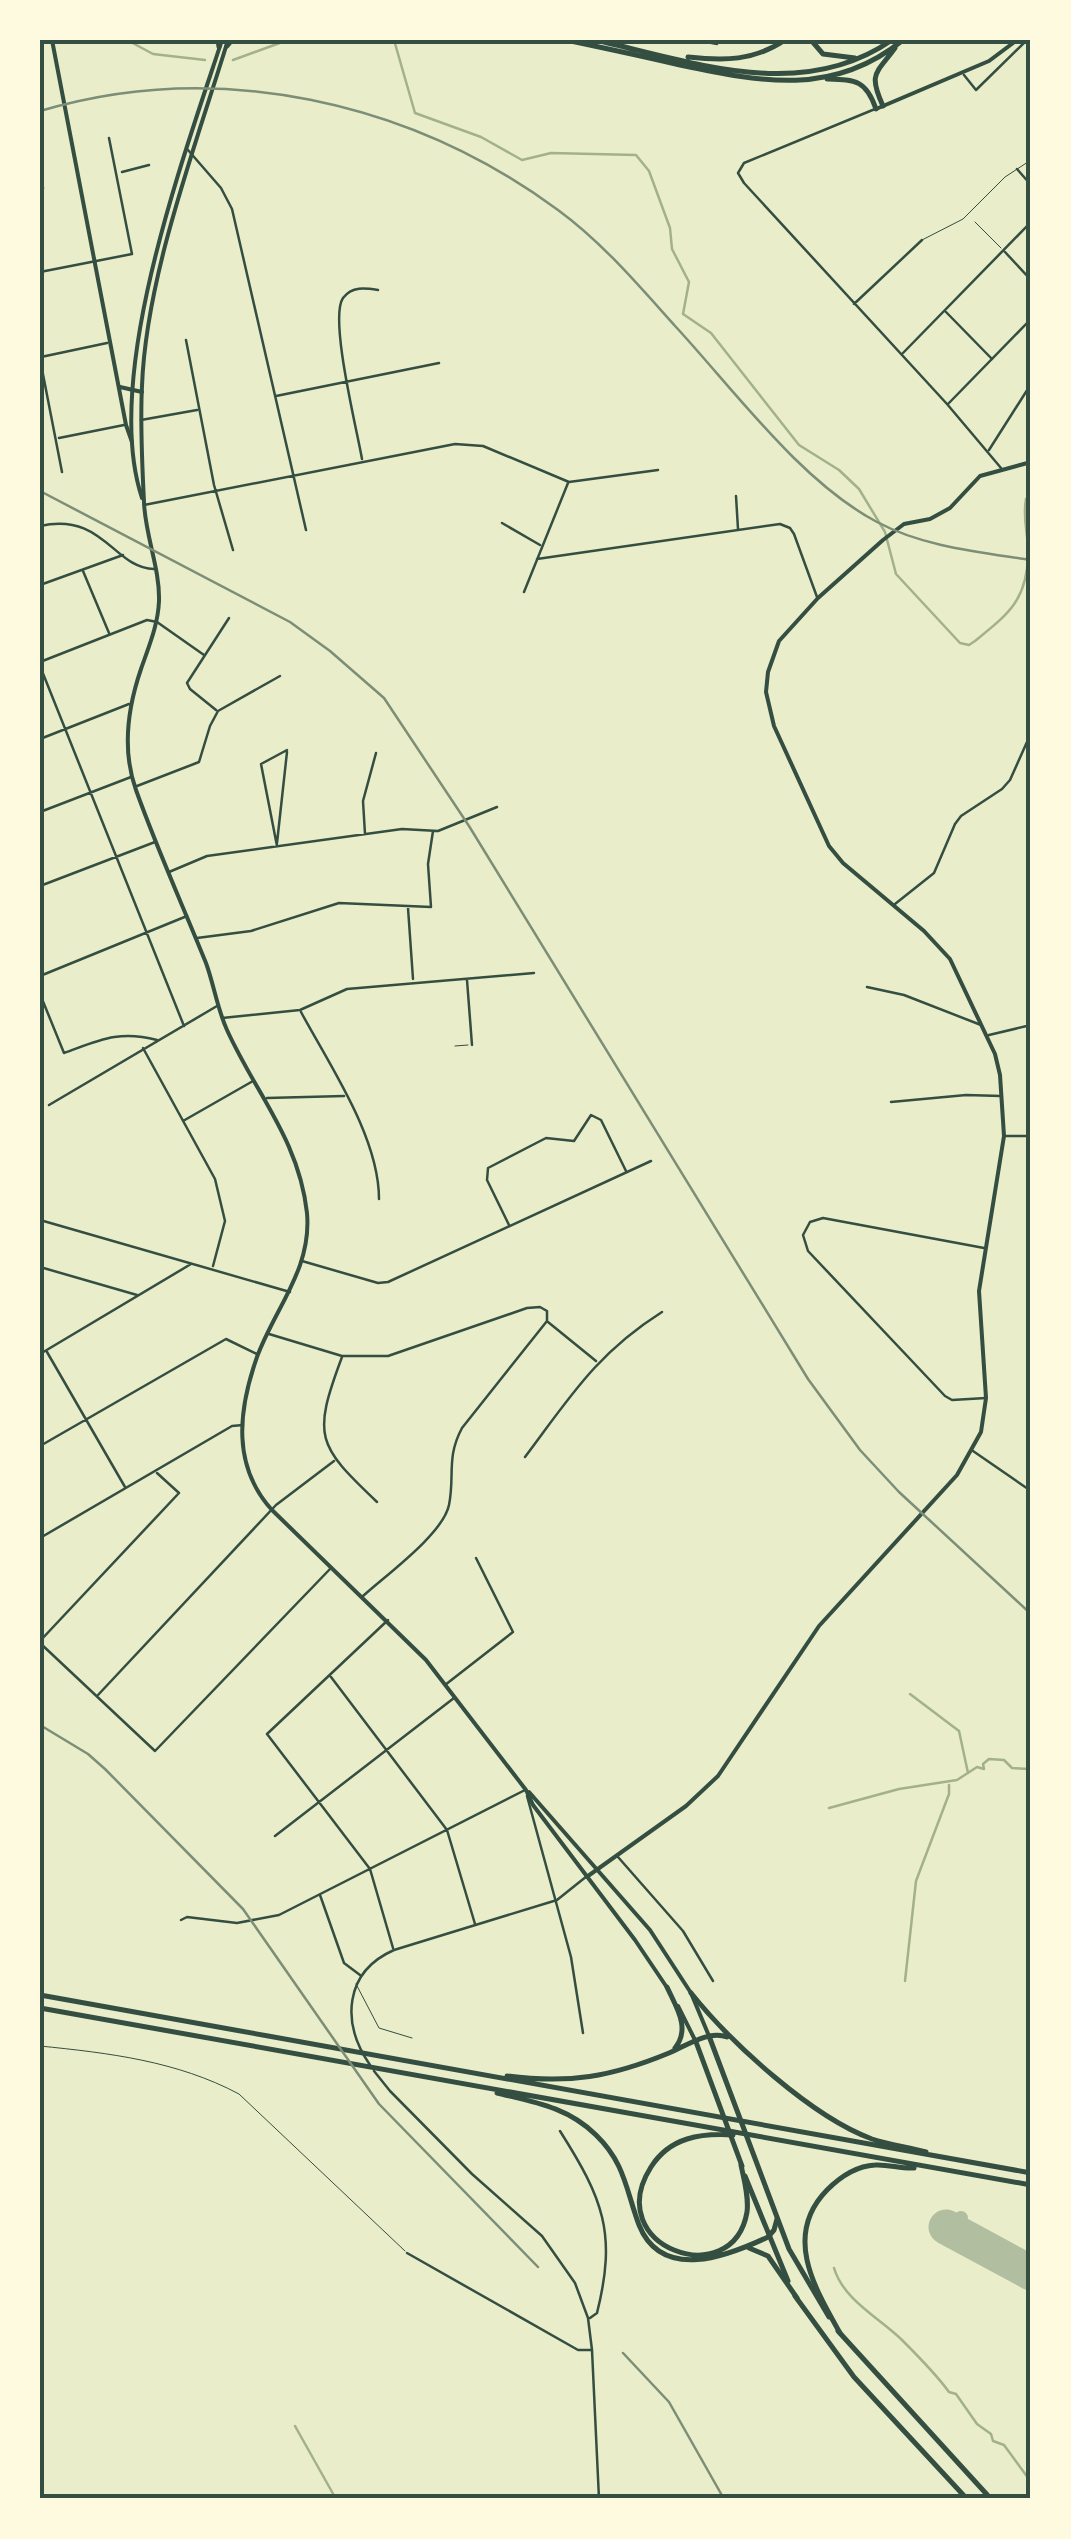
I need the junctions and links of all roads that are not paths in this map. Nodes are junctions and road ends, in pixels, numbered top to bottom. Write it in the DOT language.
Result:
graph roads {
  1 [pos="52,40"];
  2 [pos="566,40"];
  3 [pos="596,40"];
  4 [pos="718,40"];
  5 [pos="786,40"];
  6 [pos="811,40"];
  7 [pos="1016,40"];
  8 [pos="1028,40"];
  9 [pos="701,41"];
  10 [pos="897,41"];
  11 [pos="224,42"];
  12 [pos="661,54"];
  13 [pos="863,58"];
  14 [pos="964,73"];
  15 [pos="824,78"];
  16 [pos="880,108"];
  17 [pos="109,138"];
  18 [pos="187,149"];
  19 [pos="192,156"];
  20 [pos="1031,160"];
  21 [pos="149,165"];
  22 [pos="1018,169"];
  23 [pos="118,173"];
  24 [pos="1031,185"];
  25 [pos="975,222"];
  26 [pos="1031,222"];
  27 [pos="922,240"];
  28 [pos="1004,250"];
  29 [pos="96,262"];
  30 [pos="40,272"];
  31 [pos="1031,280"];
  32 [pos="378,290"];
  33 [pos="854,304"];
  34 [pos="945,311"];
  35 [pos="1031,319"];
  36 [pos="186,340"];
  37 [pos="111,343"];
  38 [pos="902,356"];
  39 [pos="40,358"];
  40 [pos="992,359"];
  41 [pos="440,363"];
  42 [pos="348,380"];
  43 [pos="1031,384"];
  44 [pos="120,386"];
  45 [pos="132,390"];
  46 [pos="142,392"];
  47 [pos="276,396"];
  48 [pos="947,404"];
  49 [pos="199,410"];
  50 [pos="141,420"];
  51 [pos="126,425"];
  52 [pos="58,438"];
  53 [pos="132,442"];
  54 [pos="988,451"];
  55 [pos="363,461"];
  56 [pos="1031,462"];
  57 [pos="1000,468"];
  58 [pos="658,470"];
  59 [pos="62,472"];
  60 [pos="294,475"];
  61 [pos="569,482"];
  62 [pos="217,490"];
  63 [pos="736,496"];
  64 [pos="144,504"];
  65 [pos="502,523"];
  66 [pos="40,526"];
  67 [pos="738,529"];
  68 [pos="306,530"];
  69 [pos="542,546"];
  70 [pos="233,550"];
  71 [pos="125,554"];
  72 [pos="537,559"];
  73 [pos="156,569"];
  74 [pos="82,570"];
  75 [pos="40,585"];
  76 [pos="524,592"];
  77 [pos="818,598"];
  78 [pos="229,618"];
  79 [pos="157,622"];
  80 [pos="109,634"];
  81 [pos="204,655"];
  82 [pos="40,664"];
  83 [pos="280,676"];
  84 [pos="131,704"];
  85 [pos="218,711"];
  86 [pos="64,729"];
  87 [pos="1031,733"];
  88 [pos="40,739"];
  89 [pos="376,752"];
  90 [pos="132,776"];
  91 [pos="134,786"];
  92 [pos="90,793"];
  93 [pos="497,807"];
  94 [pos="40,812"];
  95 [pos="433,831"];
  96 [pos="365,834"];
  97 [pos="156,841"];
  98 [pos="277,847"];
  99 [pos="116,856"];
  100 [pos="169,872"];
  101 [pos="40,886"];
  102 [pos="894,905"];
  103 [pos="408,906"];
  104 [pos="187,916"];
  105 [pos="147,933"];
  106 [pos="196,939"];
  107 [pos="534,973"];
  108 [pos="40,976"];
  109 [pos="467,978"];
  110 [pos="413,982"];
  111 [pos="868,987"];
  112 [pos="40,994"];
  113 [pos="218,1005"];
  114 [pos="300,1010"];
  115 [pos="222,1018"];
  116 [pos="1031,1025"];
  117 [pos="184,1026"];
  118 [pos="982,1026"];
  119 [pos="987,1036"];
  120 [pos="158,1040"];
  121 [pos="481,1044"];
  122 [pos="472,1045"];
  123 [pos="455,1046"];
  124 [pos="143,1048"];
  125 [pos="254,1080"];
  126 [pos="345,1096"];
  127 [pos="1002,1096"];
  128 [pos="264,1098"];
  129 [pos="891,1102"];
  130 [pos="50,1104"];
  131 [pos="182,1121"];
  132 [pos="1004,1136"];
  133 [pos="1031,1136"];
  134 [pos="651,1161"];
  135 [pos="626,1172"];
  136 [pos="379,1199"];
  137 [pos="40,1220"];
  138 [pos="510,1226"];
  139 [pos="985,1249"];
  140 [pos="302,1261"];
  141 [pos="192,1263"];
  142 [pos="40,1267"];
  143 [pos="212,1268"];
  144 [pos="290,1292"];
  145 [pos="138,1295"];
  146 [pos="662,1312"];
  147 [pos="547,1321"];
  148 [pos="269,1334"];
  149 [pos="46,1350"];
  150 [pos="40,1354"];
  151 [pos="258,1355"];
  152 [pos="342,1356"];
  153 [pos="597,1362"];
  154 [pos="986,1398"];
  155 [pos="86,1419"];
  156 [pos="243,1425"];
  157 [pos="40,1446"];
  158 [pos="973,1451"];
  159 [pos="525,1457"];
  160 [pos="334,1461"];
  161 [pos="155,1471"];
  162 [pos="126,1488"];
  163 [pos="1031,1492"];
  164 [pos="377,1502"];
  165 [pos="272,1510"];
  166 [pos="40,1538"];
  167 [pos="476,1558"];
  168 [pos="331,1568"];
  169 [pos="362,1596"];
  170 [pos="388,1620"];
  171 [pos="40,1642"];
  172 [pos="330,1676"];
  173 [pos="446,1685"];
  174 [pos="96,1696"];
  175 [pos="455,1698"];
  176 [pos="388,1751"];
  177 [pos="526,1790"];
  178 [pos="319,1802"];
  179 [pos="447,1830"];
  180 [pos="275,1836"];
  181 [pos="617,1856"];
  182 [pos="597,1868"];
  183 [pos="370,1869"];
  184 [pos="588,1876"];
  185 [pos="320,1894"];
  186 [pos="557,1900"];
  187 [pos="181,1920"];
  188 [pos="475,1924"];
  189 [pos="394,1950"];
  190 [pos="360,1975"];
  191 [pos="714,1981"];
  192 [pos="356,1984"];
  193 [pos="666,1987"];
  194 [pos="691,1993"];
  195 [pos="40,1994"];
  196 [pos="40,2008"];
  197 [pos="583,2032"];
  198 [pos="709,2036"];
  199 [pos="412,2038"];
  200 [pos="696,2042"];
  201 [pos="40,2046"];
  202 [pos="667,2054"];
  203 [pos="758,2060"];
  204 [pos="461,2070"];
  205 [pos="470,2085"];
  206 [pos="560,2131"];
  207 [pos="756,2137"];
  208 [pos="958,2161"];
  209 [pos="742,2165"];
  210 [pos="926,2168"];
  211 [pos="1031,2173"];
  212 [pos="1031,2186"];
  213 [pos="777,2219"];
  214 [pos="768,2237"];
  215 [pos="736,2250"];
  216 [pos="407,2253"];
  217 [pos="797,2298"];
  218 [pos="588,2318"];
  219 [pos="840,2332"];
  220 [pos="592,2350"];
  221 [pos="600,2499"];
  222 [pos="967,2499"];
  223 [pos="991,2499"];
  1 -- 29 [label="main road"];
  2 -- 15 [label="highway"];
  3 -- 12 [label="highway"];
  4 -- 9 [label="street"];
  5 -- 12 [label="highway"];
  6 -- 13 [label="highway"];
  7 -- 14 [label="main road"];
  8 -- 14 [label="street"];
  10 -- 13 [label="highway"];
  10 -- 15 [label="highway"];
  10 -- 16 [label="highway"];
  11 -- 18 [label="main road"];
  11 -- 19 [label="main road"];
  12 -- 13 [label="highway"];
  14 -- 16 [label="main road"];
  15 -- 16 [label="highway"];
  16 -- 33 [label="street"];
  17 -- 23 [label="street"];
  18 -- 19 [label="street"];
  18 -- 45 [label="main road"];
  19 -- 46 [label="main road"];
  19 -- 47 [label="street"];
  20 -- 22 [label="lane"];
  21 -- 23 [label="street"];
  22 -- 24 [label="street"];
  22 -- 27 [label="lane"];
  23 -- 29 [label="street"];
  25 -- 28 [label="lane"];
  26 -- 28 [label="street"];
  27 -- 33 [label="street"];
  28 -- 31 [label="street"];
  28 -- 34 [label="street"];
  29 -- 30 [label="street"];
  29 -- 37 [label="main road"];
  32 -- 42 [label="street"];
  33 -- 38 [label="street"];
  34 -- 38 [label="street"];
  34 -- 40 [label="street"];
  35 -- 40 [label="street"];
  36 -- 49 [label="street"];
  37 -- 39 [label="street"];
  37 -- 44 [label="main road"];
  38 -- 48 [label="street"];
  39 -- 52 [label="street"];
  40 -- 48 [label="street"];
  41 -- 42 [label="street"];
  42 -- 47 [label="street"];
  42 -- 55 [label="street"];
  43 -- 54 [label="street"];
  44 -- 45 [label="main road"];
  44 -- 51 [label="main road"];
  45 -- 46 [label="main road"];
  45 -- 53 [label="main road"];
  46 -- 50 [label="main road"];
  47 -- 60 [label="street"];
  48 -- 54 [label="street"];
  49 -- 50 [label="street"];
  49 -- 62 [label="street"];
  50 -- 64 [label="main road"];
  51 -- 52 [label="street"];
  51 -- 53 [label="main road"];
  52 -- 59 [label="street"];
  53 -- 64 [label="main road"];
  54 -- 57 [label="street"];
  55 -- 60 [label="street"];
  55 -- 61 [label="street"];
  56 -- 57 [label="main road"];
  57 -- 77 [label="main road"];
  58 -- 61 [label="street"];
  60 -- 62 [label="street"];
  60 -- 68 [label="street"];
  61 -- 69 [label="street"];
  62 -- 64 [label="street"];
  62 -- 70 [label="street"];
  63 -- 67 [label="street"];
  64 -- 73 [label="main road"];
  65 -- 69 [label="street"];
  66 -- 71 [label="street"];
  67 -- 72 [label="street"];
  67 -- 77 [label="street"];
  69 -- 72 [label="street"];
  71 -- 73 [label="street"];
  71 -- 74 [label="street"];
  72 -- 76 [label="street"];
  73 -- 79 [label="main road"];
  74 -- 75 [label="street"];
  74 -- 80 [label="street"];
  77 -- 102 [label="main road"];
  78 -- 81 [label="street"];
  79 -- 80 [label="street"];
  79 -- 81 [label="street"];
  79 -- 84 [label="main road"];
  80 -- 82 [label="street"];
  81 -- 85 [label="street"];
  82 -- 86 [label="street"];
  83 -- 85 [label="street"];
  84 -- 86 [label="street"];
  84 -- 90 [label="main road"];
  85 -- 91 [label="street"];
  86 -- 88 [label="street"];
  86 -- 92 [label="street"];
  87 -- 102 [label="street"];
  89 -- 96 [label="street"];
  90 -- 91 [label="main road"];
  90 -- 92 [label="street"];
  91 -- 97 [label="main road"];
  92 -- 94 [label="street"];
  92 -- 99 [label="street"];
  93 -- 95 [label="street"];
  95 -- 96 [label="street"];
  95 -- 103 [label="street"];
  96 -- 98 [label="street"];
  97 -- 99 [label="street"];
  97 -- 100 [label="main road"];
  98 -- 98 [label="street"];
  98 -- 100 [label="street"];
  99 -- 101 [label="street"];
  99 -- 105 [label="street"];
  100 -- 104 [label="main road"];
  102 -- 118 [label="main road"];
  103 -- 106 [label="street"];
  103 -- 110 [label="street"];
  104 -- 105 [label="street"];
  104 -- 106 [label="main road"];
  105 -- 108 [label="street"];
  105 -- 117 [label="street"];
  106 -- 113 [label="main road"];
  107 -- 109 [label="street"];
  109 -- 110 [label="street"];
  109 -- 122 [label="street"];
  110 -- 114 [label="street"];
  111 -- 118 [label="street"];
  112 -- 120 [label="street"];
  113 -- 115 [label="main road"];
  113 -- 117 [label="street"];
  114 -- 115 [label="street"];
  114 -- 126 [label="street"];
  115 -- 125 [label="main road"];
  116 -- 119 [label="street"];
  117 -- 120 [label="street"];
  118 -- 119 [label="main road"];
  119 -- 127 [label="main road"];
  120 -- 124 [label="street"];
  121 -- 122 [label="lane"];
  122 -- 123 [label="lane"];
  124 -- 130 [label="street"];
  124 -- 131 [label="street"];
  125 -- 128 [label="main road"];
  125 -- 131 [label="street"];
  126 -- 128 [label="street"];
  126 -- 136 [label="street"];
  127 -- 129 [label="street"];
  127 -- 132 [label="main road"];
  128 -- 140 [label="main road"];
  131 -- 143 [label="street"];
  132 -- 133 [label="street"];
  132 -- 139 [label="main road"];
  134 -- 135 [label="street"];
  135 -- 138 [label="street"];
  135 -- 138 [label="street"];
  137 -- 141 [label="street"];
  138 -- 140 [label="street"];
  139 -- 154 [label="main road"];
  139 -- 154 [label="street"];
  140 -- 144 [label="main road"];
  141 -- 143 [label="street"];
  141 -- 145 [label="street"];
  142 -- 145 [label="street"];
  143 -- 144 [label="street"];
  144 -- 148 [label="main road"];
  145 -- 149 [label="street"];
  146 -- 153 [label="street"];
  147 -- 152 [label="street"];
  147 -- 153 [label="street"];
  147 -- 169 [label="street"];
  148 -- 151 [label="main road"];
  148 -- 152 [label="street"];
  149 -- 150 [label="street"];
  149 -- 155 [label="street"];
  151 -- 155 [label="street"];
  151 -- 156 [label="main road"];
  152 -- 160 [label="street"];
  153 -- 159 [label="street"];
  154 -- 158 [label="main road"];
  155 -- 157 [label="street"];
  155 -- 162 [label="street"];
  156 -- 161 [label="street"];
  156 -- 165 [label="main road"];
  158 -- 163 [label="street"];
  158 -- 181 [label="main road"];
  160 -- 164 [label="street"];
  160 -- 165 [label="street"];
  161 -- 162 [label="street"];
  161 -- 171 [label="street"];
  162 -- 166 [label="street"];
  165 -- 168 [label="main road"];
  165 -- 174 [label="street"];
  167 -- 173 [label="street"];
  168 -- 169 [label="main road"];
  168 -- 174 [label="street"];
  169 -- 170 [label="main road"];
  170 -- 172 [label="street"];
  170 -- 173 [label="main road"];
  171 -- 174 [label="street"];
  172 -- 176 [label="street"];
  172 -- 178 [label="street"];
  173 -- 175 [label="main road"];
  175 -- 176 [label="street"];
  175 -- 177 [label="main road"];
  176 -- 178 [label="street"];
  176 -- 179 [label="street"];
  177 -- 179 [label="street"];
  177 -- 182 [label="main road"];
  177 -- 184 [label="main road"];
  177 -- 186 [label="street"];
  178 -- 180 [label="street"];
  178 -- 183 [label="street"];
  179 -- 183 [label="street"];
  179 -- 188 [label="street"];
  181 -- 182 [label="main road"];
  181 -- 191 [label="street"];
  182 -- 184 [label="main road"];
  182 -- 194 [label="main road"];
  183 -- 185 [label="street"];
  183 -- 189 [label="street"];
  184 -- 186 [label="street"];
  184 -- 193 [label="main road"];
  185 -- 187 [label="street"];
  185 -- 190 [label="street"];
  186 -- 188 [label="street"];
  186 -- 197 [label="street"];
  188 -- 189 [label="street"];
  189 -- 190 [label="street"];
  190 -- 192 [label="street"];
  192 -- 199 [label="lane"];
  192 -- 218 [label="street"];
  193 -- 200 [label="main road"];
  193 -- 202 [label="highway"];
  194 -- 198 [label="main road"];
  194 -- 203 [label="highway"];
  195 -- 204 [label="highway"];
  196 -- 205 [label="highway"];
  198 -- 200 [label="highway"];
  198 -- 203 [label="highway"];
  198 -- 213 [label="highway"];
  200 -- 202 [label="highway"];
  200 -- 209 [label="highway"];
  201 -- 216 [label="lane"];
  202 -- 204 [label="highway"];
  203 -- 208 [label="highway"];
  204 -- 208 [label="highway"];
  205 -- 207 [label="highway"];
  205 -- 215 [label="highway"];
  206 -- 218 [label="street"];
  207 -- 209 [label="highway"];
  207 -- 210 [label="highway"];
  208 -- 211 [label="highway"];
  209 -- 214 [label="highway"];
  210 -- 212 [label="highway"];
  210 -- 219 [label="highway"];
  213 -- 214 [label="highway"];
  213 -- 219 [label="highway"];
  214 -- 215 [label="highway"];
  214 -- 217 [label="highway"];
  215 -- 217 [label="highway"];
  216 -- 220 [label="street"];
  217 -- 222 [label="highway"];
  218 -- 220 [label="street"];
  219 -- 223 [label="highway"];
  220 -- 221 [label="street"];
}
